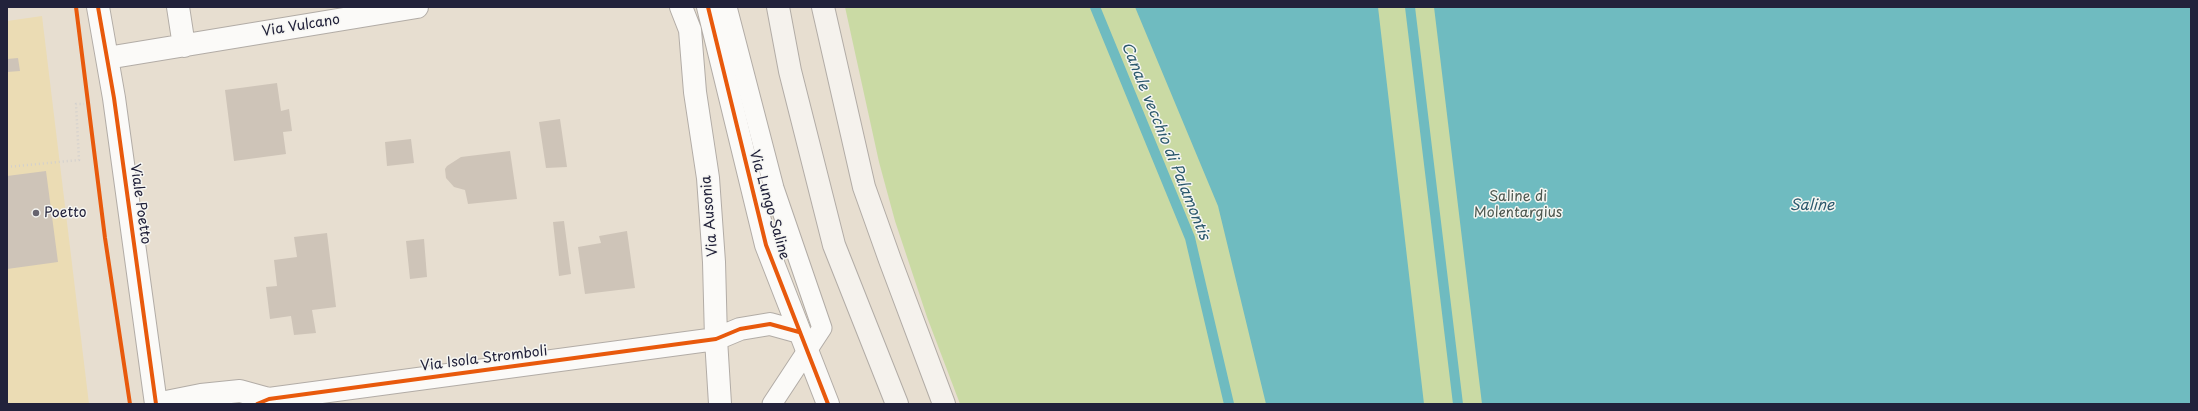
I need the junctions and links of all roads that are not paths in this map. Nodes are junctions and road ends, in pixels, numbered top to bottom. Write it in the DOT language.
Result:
graph roads {
  1 [pos="98,7"];
  2 [pos="178,7"];
  3 [pos="417,7"];
  4 [pos="681,7"];
  5 [pos="708,7"];
  6 [pos="727,7"];
  7 [pos="778,7"];
  8 [pos="823,7"];
  9 [pos="184,46"];
  10 [pos="107,58"];
  11 [pos="716,339"];
  12 [pos="803,342"];
  13 [pos="263,401"];
  14 [pos="156,404"];
  15 [pos="720,404"];
  16 [pos="772,404"];
  17 [pos="828,404"];
  18 [pos="897,404"];
  19 [pos="944,404"];
  1 -- 10 [label="street, Viale Poetto"];
  2 -- 9 [label="street"];
  3 -- 9 [label="street, Via Vulcano"];
  4 -- 11 [label="street, Via Ausonia"];
  5 -- 12 [label="street, Via Lungo Saline"];
  6 -- 12 [label="lane, Via Lungo Saline"];
  7 -- 18 [label="main road"];
  8 -- 19 [label="main road"];
  9 -- 10 [label="street, Via Vulcano"];
  10 -- 14 [label="street, Viale Poetto"];
  11 -- 12 [label="street, Via Isola Stromboli"];
  11 -- 13 [label="street, Via Isola Stromboli"];
  11 -- 15 [label="street, Via Ausonia"];
  12 -- 16 [label="lane, Via Lungo Saline"];
  12 -- 17 [label="street, Via Lungo Saline"];
  13 -- 14 [label="street, Via Isola Stromboli"];
}
